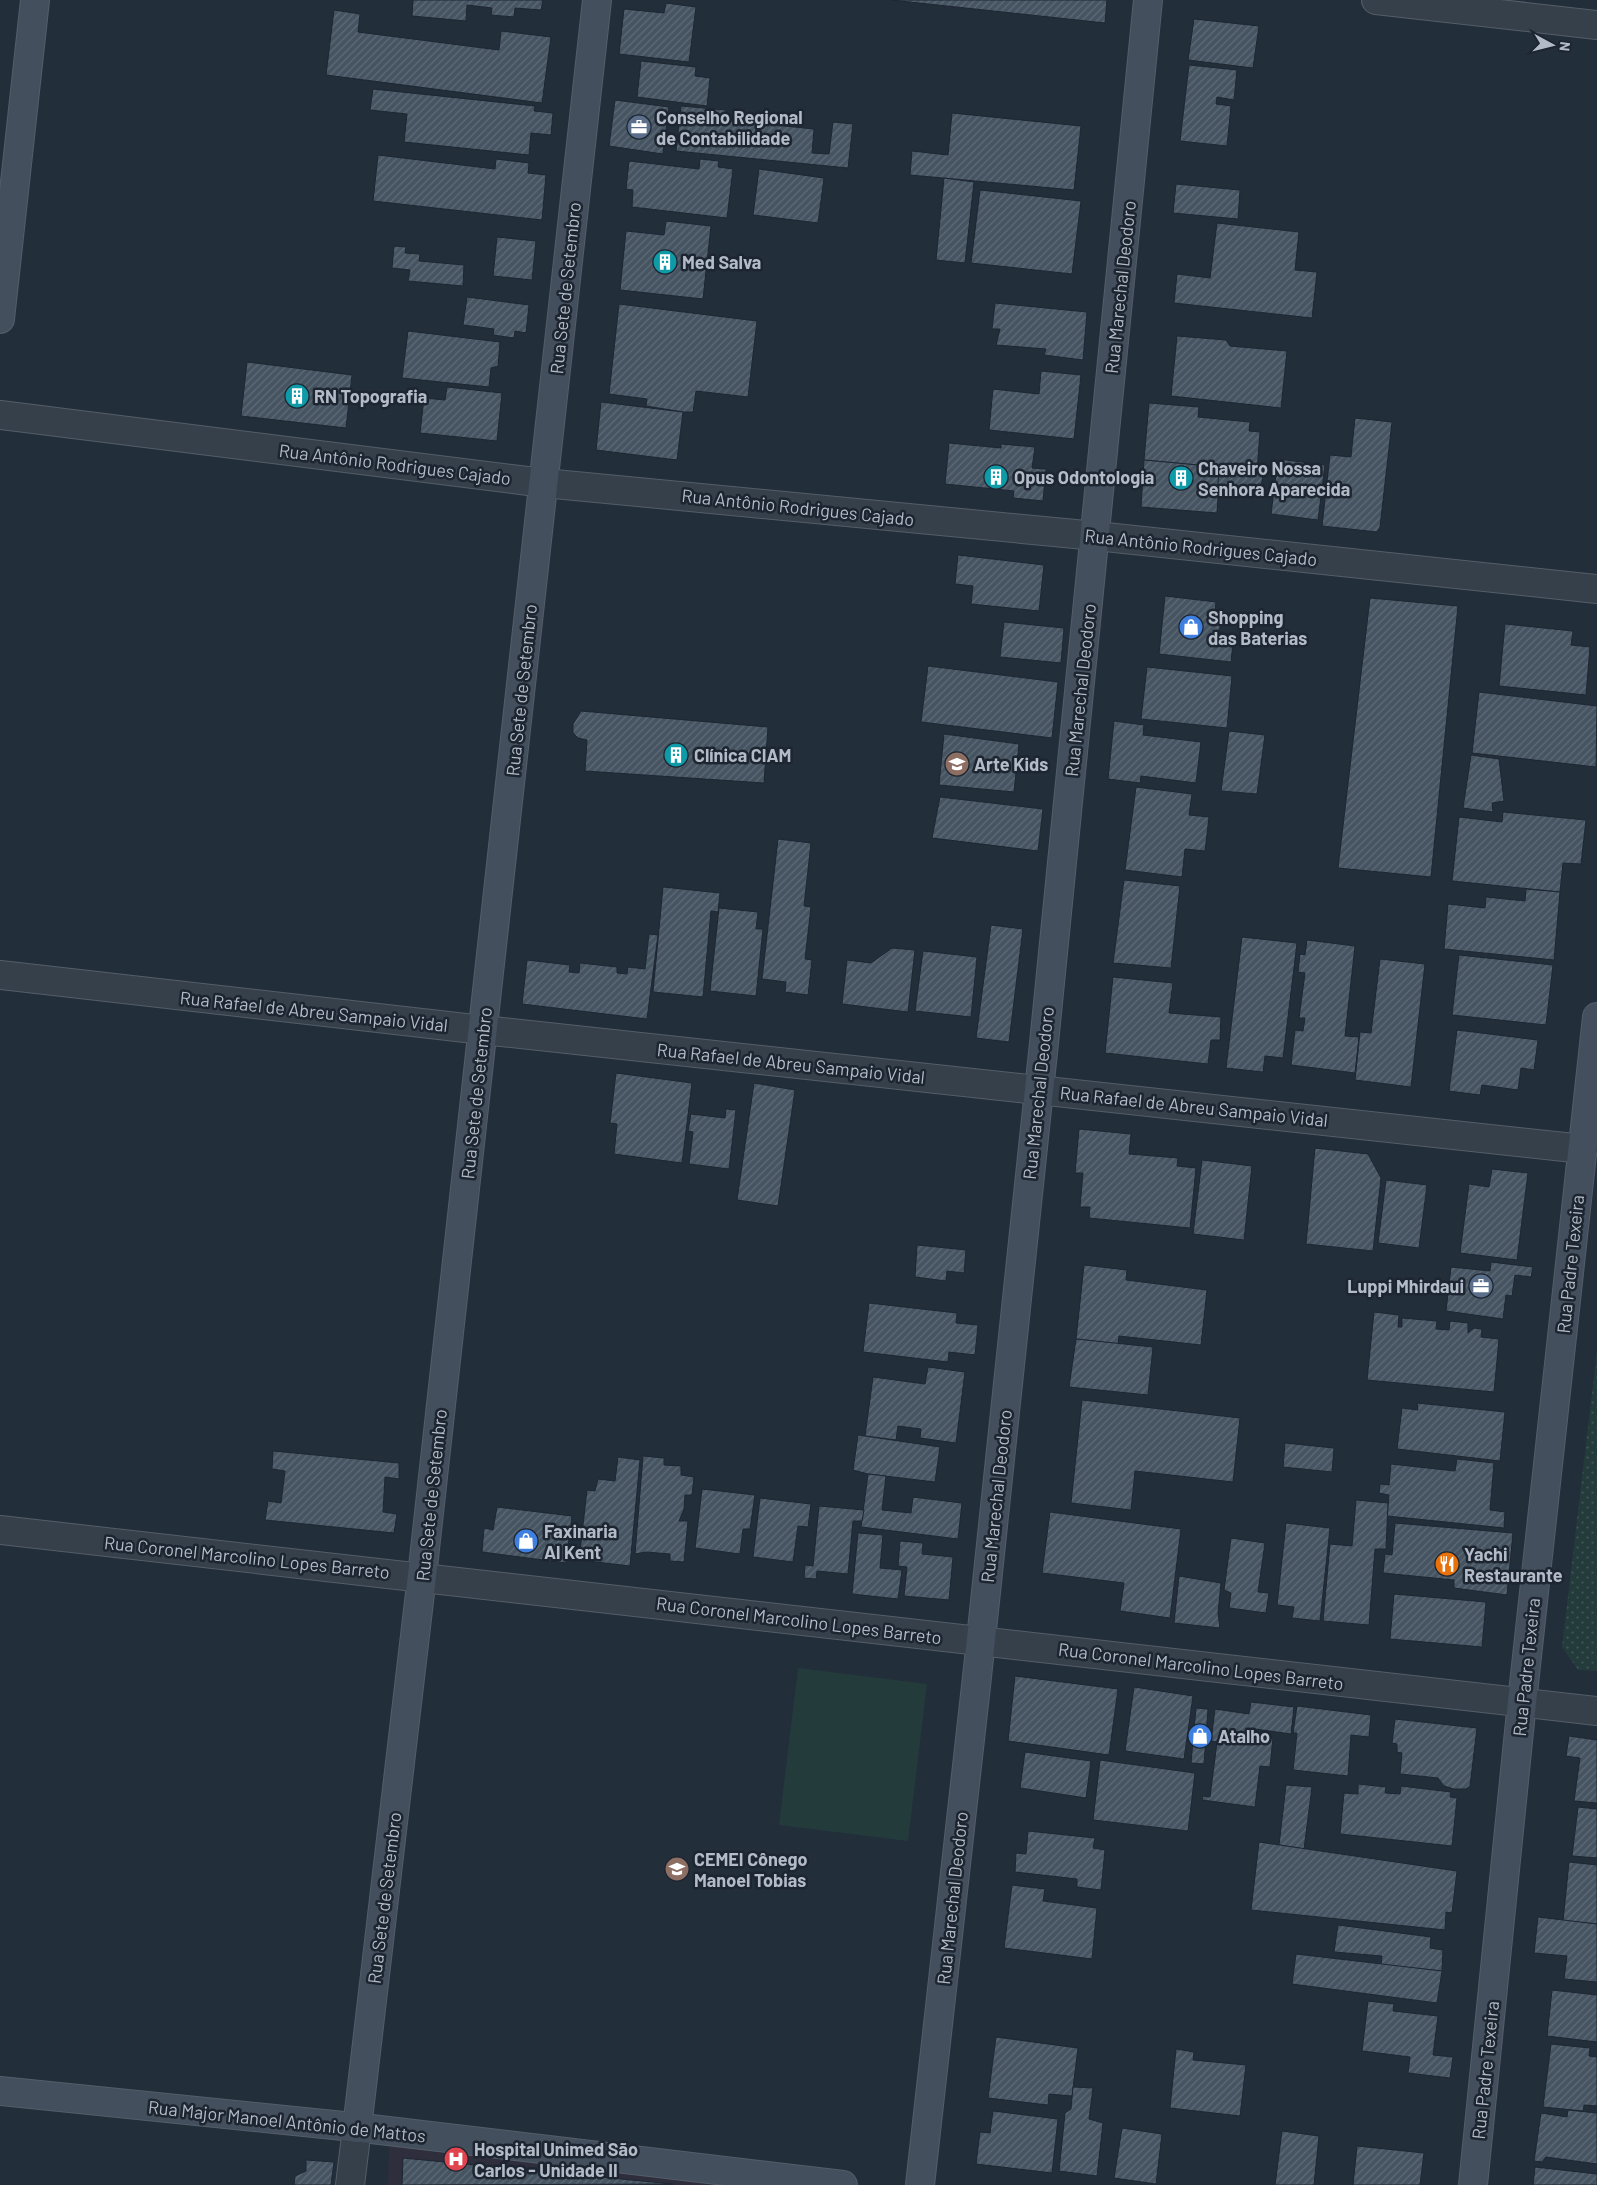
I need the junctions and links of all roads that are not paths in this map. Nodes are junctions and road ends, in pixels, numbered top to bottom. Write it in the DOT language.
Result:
graph roads {
  1 [pos="35,0"];
  2 [pos="596,0"];
  3 [pos="1148,0"];
  4 [pos="1376,0"];
  5 [pos="1597,25"];
  6 [pos="0,319"];
  7 [pos="0,415"];
  8 [pos="544,482"];
  9 [pos="1096,536"];
  10 [pos="1597,588"];
  11 [pos="0,975"];
  12 [pos="1597,1017"];
  13 [pos="483,1030"];
  14 [pos="1039,1089"];
  15 [pos="1583,1149"];
  16 [pos="0,1530"];
  17 [pos="422,1576"];
  18 [pos="981,1640"];
  19 [pos="1522,1702"];
  20 [pos="1597,1711"];
  21 [pos="0,2091"];
  22 [pos="357,2128"];
  23 [pos="350,2185"];
  24 [pos="843,2185"];
  25 [pos="920,2185"];
  26 [pos="1473,2185"];
  1 -- 6 [label="main road"];
  2 -- 8 [label="main road, Rua Sete de Setembro"];
  3 -- 9 [label="main road, Rua Marechal Deodoro"];
  4 -- 5 [label="street"];
  7 -- 8 [label="street, Rua Antônio Rodrigues Cajado"];
  8 -- 9 [label="street, Rua Antônio Rodrigues Cajado"];
  8 -- 13 [label="main road, Rua Sete de Setembro"];
  9 -- 10 [label="street, Rua Antônio Rodrigues Cajado"];
  9 -- 14 [label="main road, Rua Marechal Deodoro"];
  11 -- 13 [label="street, Rua Rafael de Abreu Sampaio Vidal"];
  12 -- 15 [label="main road, Rua Padre Texeira"];
  13 -- 14 [label="street, Rua Rafael de Abreu Sampaio Vidal"];
  13 -- 17 [label="main road, Rua Sete de Setembro"];
  14 -- 15 [label="street, Rua Rafael de Abreu Sampaio Vidal"];
  14 -- 18 [label="main road, Rua Marechal Deodoro"];
  15 -- 19 [label="main road, Rua Padre Texeira"];
  16 -- 17 [label="street, Rua Coronel Marcolino Lopes Barreto"];
  17 -- 18 [label="street, Rua Coronel Marcolino Lopes Barreto"];
  17 -- 22 [label="main road, Rua Sete de Setembro"];
  18 -- 19 [label="street, Rua Coronel Marcolino Lopes Barreto"];
  18 -- 25 [label="main road, Rua Marechal Deodoro"];
  19 -- 20 [label="street, Rua Coronel Marcolino Lopes Barreto"];
  19 -- 26 [label="main road, Rua Padre Texeira"];
  21 -- 22 [label="main road, Rua Major Manoel Antônio de Mattos"];
  22 -- 23 [label="street, Rua Sete de Setembro"];
  22 -- 24 [label="main road, Rua Major Manoel Antônio de Mattos"];
}
